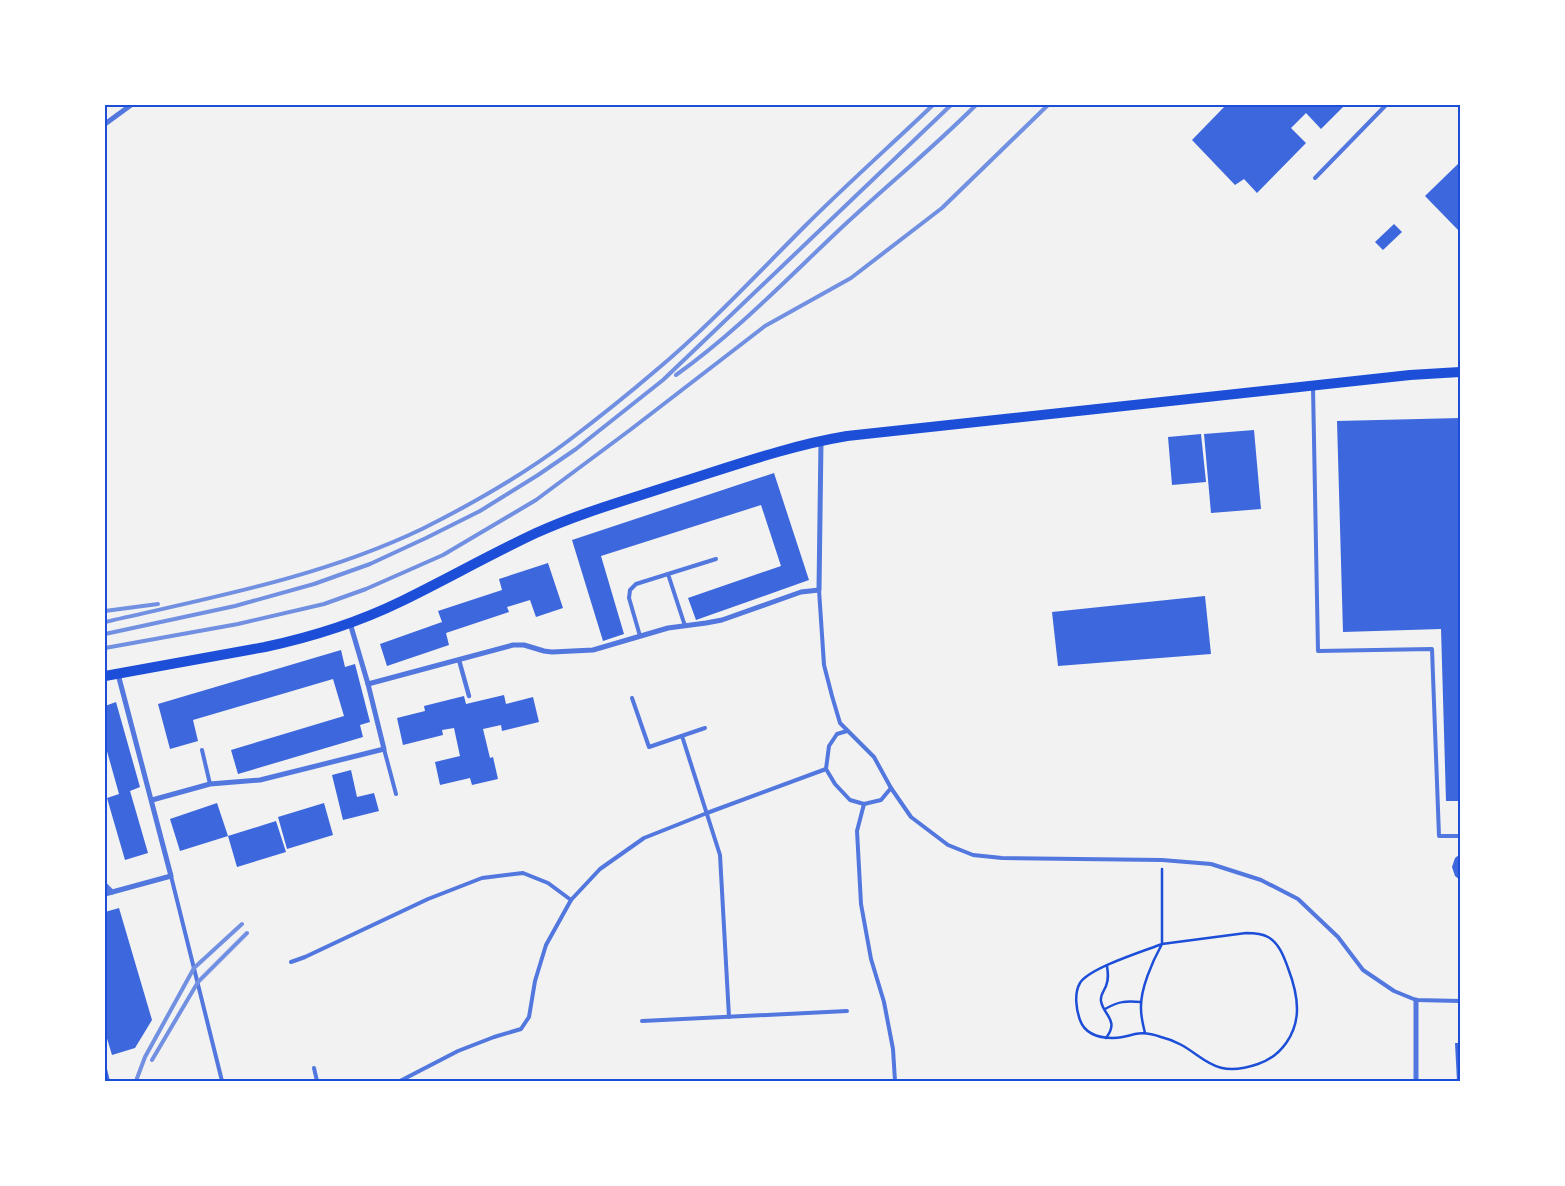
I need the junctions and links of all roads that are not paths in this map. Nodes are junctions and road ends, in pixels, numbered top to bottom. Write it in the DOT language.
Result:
graph roads {
  1 [pos="131,105"];
  2 [pos="1386,105"];
  3 [pos="105,124"];
  4 [pos="1315,178"];
  5 [pos="1457,373"];
  6 [pos="1313,385"];
  7 [pos="821,440"];
  8 [pos="716,559"];
  9 [pos="668,574"];
  10 [pos="819,590"];
  11 [pos="350,623"];
  12 [pos="685,626"];
  13 [pos="640,636"];
  14 [pos="459,660"];
  15 [pos="118,673"];
  16 [pos="105,676"];
  17 [pos="368,684"];
  18 [pos="469,696"];
  19 [pos="632,698"];
  20 [pos="705,728"];
  21 [pos="847,731"];
  22 [pos="682,736"];
  23 [pos="384,749"];
  24 [pos="202,750"];
  25 [pos="826,769"];
  26 [pos="210,784"];
  27 [pos="891,788"];
  28 [pos="396,794"];
  29 [pos="152,800"];
  30 [pos="864,804"];
  31 [pos="707,813"];
  32 [pos="1460,836"];
  33 [pos="171,876"];
  34 [pos="105,885"];
  35 [pos="112,892"];
  36 [pos="105,894"];
  37 [pos="571,900"];
  38 [pos="291,962"];
  39 [pos="1416,1000"];
  40 [pos="1460,1001"];
  41 [pos="847,1012"];
  42 [pos="729,1017"];
  43 [pos="642,1021"];
  44 [pos="314,1068"];
  45 [pos="222,1081"];
  46 [pos="318,1081"];
  47 [pos="400,1081"];
  48 [pos="895,1081"];
  49 [pos="1416,1081"];
  1 -- 3 [label="street"];
  2 -- 4 [label="lane"];
  5 -- 6 [label="main road"];
  6 -- 7 [label="main road"];
  6 -- 32 [label="lane"];
  7 -- 10 [label="street"];
  7 -- 11 [label="main road"];
  8 -- 9 [label="lane"];
  9 -- 12 [label="lane"];
  9 -- 13 [label="lane"];
  10 -- 12 [label="street"];
  10 -- 21 [label="lane"];
  11 -- 15 [label="main road"];
  11 -- 17 [label="street"];
  12 -- 13 [label="street"];
  13 -- 14 [label="street"];
  14 -- 17 [label="street"];
  14 -- 18 [label="street"];
  15 -- 16 [label="main road"];
  15 -- 29 [label="street"];
  17 -- 23 [label="street"];
  19 -- 22 [label="lane"];
  20 -- 22 [label="lane"];
  21 -- 25 [label="lane"];
  21 -- 27 [label="lane"];
  22 -- 31 [label="lane"];
  23 -- 26 [label="street"];
  23 -- 28 [label="lane"];
  24 -- 26 [label="lane"];
  25 -- 30 [label="lane"];
  25 -- 31 [label="lane"];
  26 -- 29 [label="street"];
  27 -- 30 [label="lane"];
  27 -- 39 [label="lane"];
  29 -- 33 [label="street"];
  30 -- 48 [label="lane"];
  31 -- 37 [label="lane"];
  31 -- 42 [label="lane"];
  33 -- 35 [label="street"];
  33 -- 45 [label="lane"];
  34 -- 35 [label="street"];
  35 -- 36 [label="street"];
  37 -- 38 [label="lane"];
  37 -- 47 [label="lane"];
  39 -- 40 [label="lane"];
  39 -- 49 [label="street"];
  41 -- 42 [label="lane"];
  42 -- 43 [label="lane"];
  44 -- 46 [label="lane"];
}
